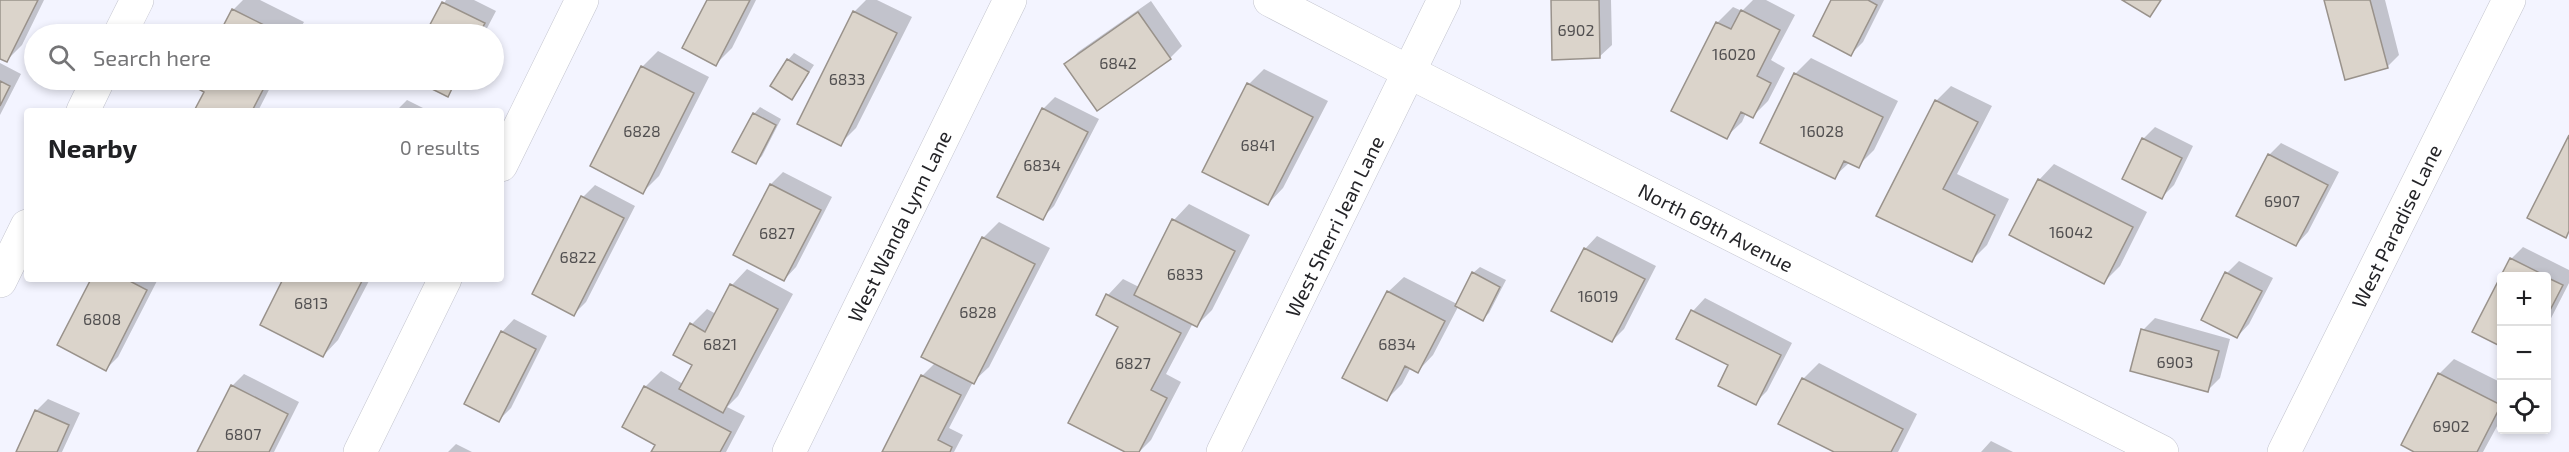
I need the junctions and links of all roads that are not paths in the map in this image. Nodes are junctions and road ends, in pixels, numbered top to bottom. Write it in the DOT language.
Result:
graph roads {
  1 [pos="137,0"];
  2 [pos="582,0"];
  3 [pos="1010,0"];
  4 [pos="1270,0"];
  5 [pos="1444,0"];
  6 [pos="2509,0"];
  7 [pos="125,24"];
  8 [pos="1409,72"];
  9 [pos="93,90"];
  10 [pos="84,108"];
  11 [pos="504,159"];
  12 [pos="24,232"];
  13 [pos="0,282"];
  14 [pos="444,282"];
  15 [pos="360,452"];
  16 [pos="789,452"];
  17 [pos="1223,452"];
  18 [pos="2162,452"];
  19 [pos="2284,452"];
  1 -- 7 [label="street"];
  2 -- 11 [label="street"];
  3 -- 16 [label="street, West Wanda Lynn Lane"];
  4 -- 8 [label="street, North 69th Avenue"];
  5 -- 8 [label="street, West Sherri Jean Lane"];
  6 -- 19 [label="street, West Paradise Lane"];
  8 -- 17 [label="street, West Sherri Jean Lane"];
  8 -- 18 [label="street, North 69th Avenue"];
  9 -- 10 [label="street"];
  12 -- 13 [label="street"];
  14 -- 15 [label="street"];
}
